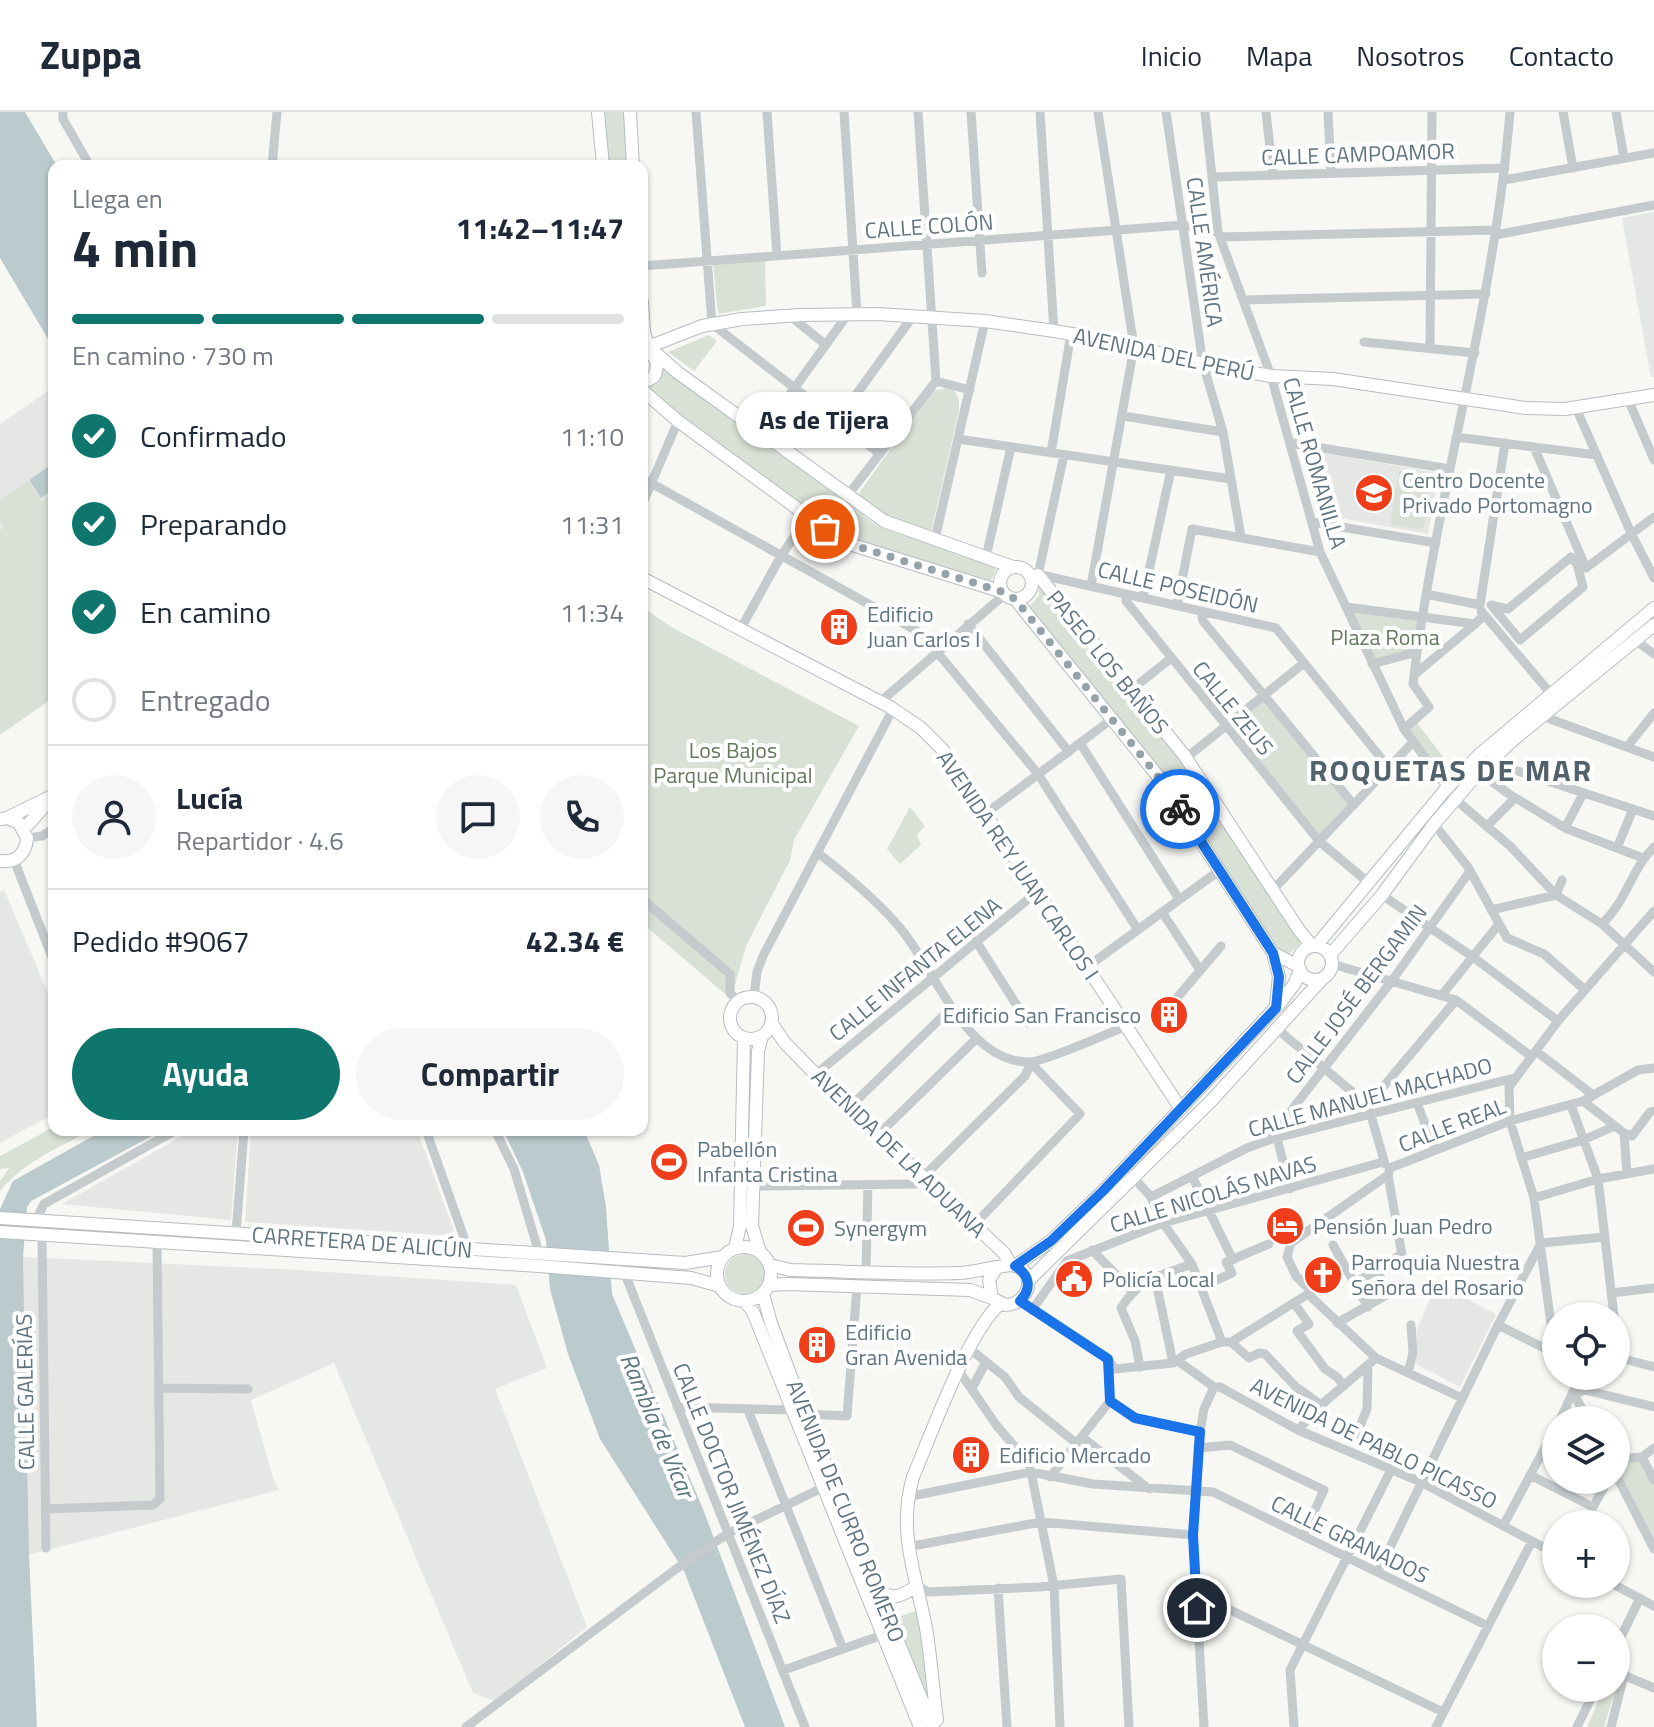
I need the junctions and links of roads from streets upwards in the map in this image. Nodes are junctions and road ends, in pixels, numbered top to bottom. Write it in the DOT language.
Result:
graph roads {
  1 [pos="277,112"];
  2 [pos="598,112"];
  3 [pos="630,112"];
  4 [pos="696,112"];
  5 [pos="767,112"];
  6 [pos="844,112"];
  7 [pos="918,112"];
  8 [pos="971,112"];
  9 [pos="1040,112"];
  10 [pos="1098,112"];
  11 [pos="1166,112"];
  12 [pos="1205,112"];
  13 [pos="1266,112"];
  14 [pos="1328,112"];
  15 [pos="1432,112"];
  16 [pos="1510,112"];
  17 [pos="1563,112"];
  18 [pos="1616,112"];
  19 [pos="63,113"];
  20 [pos="1654,153"];
  21 [pos="1624,158"];
  22 [pos="87,160"];
  23 [pos="273,160"];
  24 [pos="602,160"];
  25 [pos="633,160"];
  26 [pos="1505,168"];
  27 [pos="1573,168"];
  28 [pos="1431,170"];
  29 [pos="1331,173"];
  30 [pos="1273,175"];
  31 [pos="1212,177"];
  32 [pos="1504,180"];
  33 [pos="1654,205"];
  34 [pos="1183,225"];
  35 [pos="1116,230"];
  36 [pos="1431,231"];
  37 [pos="1495,233"];
  38 [pos="1048,235"];
  39 [pos="1219,235"];
  40 [pos="980,240"];
  41 [pos="928,244"];
  42 [pos="853,250"];
  43 [pos="777,256"];
  44 [pos="707,261"];
  45 [pos="648,266"];
  46 [pos="982,273"];
  47 [pos="1486,294"];
  48 [pos="1430,295"];
  49 [pos="1244,300"];
  50 [pos="853,314"];
  51 [pos="789,315"];
  52 [pos="913,316"];
  53 [pos="933,317"];
  54 [pos="985,321"];
  55 [pos="712,324"];
  56 [pos="1054,331"];
  57 [pos="1071,334"];
  58 [pos="1364,342"];
  59 [pos="826,345"];
  60 [pos="1134,347"];
  61 [pos="1430,348"];
  62 [pos="650,352"];
  63 [pos="1475,353"];
  64 [pos="1203,364"];
  65 [pos="1271,376"];
  66 [pos="648,380"];
  67 [pos="936,381"];
  68 [pos="795,388"];
  69 [pos="970,390"];
  70 [pos="648,395"];
  71 [pos="1654,395"];
  72 [pos="1464,398"];
  73 [pos="1628,399"];
  74 [pos="1576,408"];
  75 [pos="1123,416"];
  76 [pos="678,421"];
  77 [pos="837,421"];
  78 [pos="1223,432"];
  79 [pos="762,433"];
  80 [pos="1456,437"];
  81 [pos="958,439"];
  82 [pos="1291,443"];
  83 [pos="1505,443"];
  84 [pos="1011,447"];
  85 [pos="1534,447"];
  86 [pos="1051,453"];
  87 [pos="880,454"];
  88 [pos="1064,455"];
  89 [pos="1597,455"];
  90 [pos="1654,460"];
  91 [pos="1115,462"];
  92 [pos="1450,469"];
  93 [pos="1171,470"];
  94 [pos="648,478"];
  95 [pos="1231,479"];
  96 [pos="648,483"];
  97 [pos="848,495"];
  98 [pos="808,516"];
  99 [pos="1654,517"];
  100 [pos="1312,522"];
  101 [pos="1631,533"];
  102 [pos="1241,537"];
  103 [pos="935,539"];
  104 [pos="1436,543"];
  105 [pos="1320,552"];
  106 [pos="781,556"];
  107 [pos="986,557"];
  108 [pos="1013,567"];
  109 [pos="1033,574"];
  110 [pos="1654,578"];
  111 [pos="648,581"];
  112 [pos="1091,586"];
  113 [pos="1126,594"];
  114 [pos="1426,594"];
  115 [pos="1007,595"];
  116 [pos="1143,598"];
  117 [pos="1177,605"];
  118 [pos="1480,605"];
  119 [pos="1346,607"];
  120 [pos="1654,608"];
  121 [pos="1201,611"];
  122 [pos="1484,615"];
  123 [pos="1422,618"];
  124 [pos="968,624"];
  125 [pos="1475,624"];
  126 [pos="1654,625"];
  127 [pos="740,630"];
  128 [pos="1520,640"];
  129 [pos="1635,640"];
  130 [pos="940,649"];
  131 [pos="1417,652"];
  132 [pos="1654,654"];
  133 [pos="1170,659"];
  134 [pos="1304,663"];
  135 [pos="1372,664"];
  136 [pos="1414,675"];
  137 [pos="1131,690"];
  138 [pos="1551,694"];
  139 [pos="1264,695"];
  140 [pos="880,702"];
  141 [pos="893,709"];
  142 [pos="1654,713"];
  143 [pos="1542,716"];
  144 [pos="1112,719"];
  145 [pos="1225,726"];
  146 [pos="1404,729"];
  147 [pos="1080,743"];
  148 [pos="1412,743"];
  149 [pos="1627,747"];
  150 [pos="1069,752"];
  151 [pos="1654,757"];
  152 [pos="1186,758"];
  153 [pos="1490,762"];
  154 [pos="1389,768"];
  155 [pos="1479,772"];
  156 [pos="1038,774"];
  157 [pos="1451,794"];
  158 [pos="1583,794"];
  159 [pos="48,798"];
  160 [pos="1515,798"];
  161 [pos="48,803"];
  162 [pos="1354,805"];
  163 [pos="1633,809"];
  164 [pos="985,814"];
  165 [pos="1654,816"];
  166 [pos="3,819"];
  167 [pos="1434,824"];
  168 [pos="1487,826"];
  169 [pos="1565,828"];
  170 [pos="48,832"];
  171 [pos="26,833"];
  172 [pos="1319,841"];
  173 [pos="1654,847"];
  174 [pos="1617,848"];
  175 [pos="818,853"];
  176 [pos="1643,858"];
  177 [pos="14,860"];
  178 [pos="0,861"];
  179 [pos="1220,870"];
  180 [pos="1470,871"];
  181 [pos="1562,880"];
  182 [pos="1370,884"];
  183 [pos="1273,890"];
  184 [pos="1037,892"];
  185 [pos="1382,895"];
  186 [pos="1556,895"];
  187 [pos="1179,899"];
  188 [pos="648,904"];
  189 [pos="1491,910"];
  190 [pos="1654,911"];
  191 [pos="1162,912"];
  192 [pos="1499,924"];
  193 [pos="1602,924"];
  194 [pos="1430,928"];
  195 [pos="1138,930"];
  196 [pos="976,941"];
  197 [pos="1624,944"];
  198 [pos="1221,946"];
  199 [pos="1314,946"];
  200 [pos="48,947"];
  201 [pos="1273,953"];
  202 [pos="1473,957"];
  203 [pos="1331,959"];
  204 [pos="1087,967"];
  205 [pos="1299,968"];
  206 [pos="1200,970"];
  207 [pos="1654,972"];
  208 [pos="934,975"];
  209 [pos="1323,978"];
  210 [pos="1391,982"];
  211 [pos="1585,990"];
  212 [pos="754,996"];
  213 [pos="1441,996"];
  214 [pos="1176,999"];
  215 [pos="1456,1000"];
  216 [pos="738,1001"];
  217 [pos="1276,1008"];
  218 [pos="947,1012"];
  219 [pos="1558,1021"];
  220 [pos="1028,1023"];
  221 [pos="1126,1026"];
  222 [pos="1277,1029"];
  223 [pos="766,1032"];
  224 [pos="744,1038"];
  225 [pos="975,1040"];
  226 [pos="1533,1054"];
  227 [pos="1031,1063"];
  228 [pos="1654,1068"];
  229 [pos="1322,1069"];
  230 [pos="816,1074"];
  231 [pos="1514,1078"];
  232 [pos="1593,1095"];
  233 [pos="856,1101"];
  234 [pos="1583,1101"];
  235 [pos="1417,1103"];
  236 [pos="1571,1105"];
  237 [pos="1181,1109"];
  238 [pos="1370,1110"];
  239 [pos="1654,1111"];
  240 [pos="1510,1121"];
  241 [pos="1615,1126"];
  242 [pos="1624,1133"];
  243 [pos="879,1134"];
  244 [pos="165,1136"];
  245 [pos="244,1136"];
  246 [pos="428,1136"];
  247 [pos="498,1136"];
  248 [pos="1274,1138"];
  249 [pos="1583,1140"];
  250 [pos="1435,1150"];
  251 [pos="1521,1158"];
  252 [pos="1387,1168"];
  253 [pos="1654,1169"];
  254 [pos="1627,1174"];
  255 [pos="924,1176"];
  256 [pos="1192,1176"];
  257 [pos="1133,1177"];
  258 [pos="1598,1179"];
  259 [pos="868,1185"];
  260 [pos="754,1186"];
  261 [pos="1290,1189"];
  262 [pos="1151,1197"];
  263 [pos="1534,1198"];
  264 [pos="1211,1211"];
  265 [pos="0,1218"];
  266 [pos="33,1220"];
  267 [pos="1163,1223"];
  268 [pos="974,1225"];
  269 [pos="0,1232"];
  270 [pos="236,1233"];
  271 [pos="42,1236"];
  272 [pos="1605,1237"];
  273 [pos="157,1243"];
  274 [pos="1541,1243"];
  275 [pos="1269,1244"];
  276 [pos="1333,1245"];
  277 [pos="735,1248"];
  278 [pos="468,1249"];
  279 [pos="1092,1250"];
  280 [pos="760,1252"];
  281 [pos="723,1257"];
  282 [pos="539,1260"];
  283 [pos="1233,1260"];
  284 [pos="1192,1264"];
  285 [pos="770,1265"];
  286 [pos="1013,1266"];
  287 [pos="996,1269"];
  288 [pos="1376,1270"];
  289 [pos="866,1272"];
  290 [pos="622,1273"];
  291 [pos="1155,1277"];
  292 [pos="1028,1281"];
  293 [pos="1355,1283"];
  294 [pos="720,1286"];
  295 [pos="857,1286"];
  296 [pos="1202,1287"];
  297 [pos="1654,1288"];
  298 [pos="766,1290"];
  299 [pos="1132,1291"];
  300 [pos="1611,1293"];
  301 [pos="1308,1294"];
  302 [pos="745,1301"];
  303 [pos="996,1301"];
  304 [pos="1020,1301"];
  305 [pos="1549,1302"];
  306 [pos="1612,1302"];
  307 [pos="1294,1303"];
  308 [pos="1368,1307"];
  309 [pos="1032,1310"];
  310 [pos="1337,1323"];
  311 [pos="1411,1325"];
  312 [pos="1498,1325"];
  313 [pos="1227,1342"];
  314 [pos="1542,1347"];
  315 [pos="970,1349"];
  316 [pos="1108,1359"];
  317 [pos="1630,1361"];
  318 [pos="986,1362"];
  319 [pos="1176,1362"];
  320 [pos="1372,1362"];
  321 [pos="1140,1367"];
  322 [pos="1654,1367"];
  323 [pos="959,1371"];
  324 [pos="1408,1373"];
  325 [pos="1344,1386"];
  326 [pos="1214,1387"];
  327 [pos="160,1388"];
  328 [pos="972,1388"];
  329 [pos="248,1389"];
  330 [pos="1575,1390"];
  331 [pos="1574,1394"];
  332 [pos="1462,1398"];
  333 [pos="1110,1401"];
  334 [pos="1321,1405"];
  335 [pos="1568,1406"];
  336 [pos="1580,1406"];
  337 [pos="677,1407"];
  338 [pos="1654,1407"];
  339 [pos="748,1410"];
  340 [pos="799,1412"];
  341 [pos="1298,1430"];
  342 [pos="1200,1432"];
  343 [pos="1355,1438"];
  344 [pos="1079,1440"];
  345 [pos="1198,1448"];
  346 [pos="1654,1448"];
  347 [pos="1542,1453"];
  348 [pos="1642,1457"];
  349 [pos="1630,1458"];
  350 [pos="1392,1468"];
  351 [pos="1031,1472"];
  352 [pos="1530,1475"];
  353 [pos="1050,1477"];
  354 [pos="1654,1480"];
  355 [pos="1542,1481"];
  356 [pos="1421,1482"];
  357 [pos="824,1487"];
  358 [pos="1150,1490"];
  359 [pos="1195,1490"];
  360 [pos="1567,1494"];
  361 [pos="1600,1494"];
  362 [pos="1626,1494"];
  363 [pos="907,1497"];
  364 [pos="786,1505"];
  365 [pos="45,1509"];
  366 [pos="1041,1522"];
  367 [pos="1503,1526"];
  368 [pos="1193,1535"];
  369 [pos="724,1536"];
  370 [pos="1303,1536"];
  371 [pos="1532,1541"];
  372 [pos="1542,1546"];
  373 [pos="907,1547"];
  374 [pos="46,1548"];
  375 [pos="1654,1549"];
  376 [pos="1348,1558"];
  377 [pos="1378,1572"];
  378 [pos="917,1586"];
  379 [pos="1054,1586"];
  380 [pos="998,1588"];
  381 [pos="879,1590"];
  382 [pos="1630,1593"];
  383 [pos="1640,1598"];
  384 [pos="1654,1606"];
  385 [pos="1197,1608"];
  386 [pos="1630,1618"];
  387 [pos="1488,1626"];
  388 [pos="882,1635"];
  389 [pos="1304,1644"];
  390 [pos="843,1649"];
  391 [pos="784,1670"];
  392 [pos="1630,1677"];
  393 [pos="1654,1688"];
  394 [pos="1589,1702"];
  395 [pos="1615,1702"];
  396 [pos="1443,1712"];
  397 [pos="466,1727"];
  398 [pos="805,1727"];
  399 [pos="920,1727"];
  400 [pos="935,1727"];
  401 [pos="1007,1727"];
  402 [pos="1060,1727"];
  403 [pos="1129,1727"];
  404 [pos="1204,1727"];
  405 [pos="1294,1727"];
  406 [pos="1436,1727"];
  407 [pos="1577,1727"];
  408 [pos="1611,1727"];
  1 -- 23 [label="street"];
  2 -- 24 [label="street"];
  3 -- 25 [label="street"];
  4 -- 44 [label="street"];
  5 -- 43 [label="street"];
  6 -- 42 [label="street"];
  7 -- 41 [label="street"];
  8 -- 40 [label="street"];
  9 -- 38 [label="street"];
  10 -- 35 [label="street"];
  11 -- 34 [label="street, CALLE AMÉRICA"];
  12 -- 31 [label="street, CALLE ROMANILLA"];
  13 -- 30 [label="street"];
  14 -- 29 [label="street"];
  15 -- 28 [label="street"];
  16 -- 26 [label="street"];
  17 -- 27 [label="street"];
  18 -- 21 [label="street"];
  19 -- 22 [label="street"];
  20 -- 21 [label="street"];
  21 -- 27 [label="street"];
  26 -- 28 [label="street, CALLE CAMPOAMOR"];
  26 -- 32 [label="street"];
  27 -- 32 [label="street"];
  28 -- 29 [label="street, CALLE CAMPOAMOR"];
  28 -- 36 [label="street"];
  29 -- 30 [label="street, CALLE CAMPOAMOR"];
  30 -- 31 [label="street, CALLE CAMPOAMOR"];
  31 -- 39 [label="street, CALLE ROMANILLA"];
  32 -- 37 [label="street"];
  33 -- 37 [label="street, CALLE COLÓN"];
  34 -- 35 [label="street, CALLE COLÓN"];
  34 -- 39 [label="street, CALLE COLÓN"];
  34 -- 64 [label="street, CALLE AMÉRICA"];
  35 -- 38 [label="street, CALLE COLÓN"];
  35 -- 60 [label="street"];
  36 -- 37 [label="street, CALLE COLÓN"];
  36 -- 39 [label="street, CALLE COLÓN"];
  36 -- 48 [label="street"];
  37 -- 47 [label="street"];
  38 -- 40 [label="street, CALLE COLÓN"];
  38 -- 56 [label="street"];
  39 -- 49 [label="street, CALLE ROMANILLA"];
  40 -- 41 [label="street, CALLE COLÓN"];
  40 -- 46 [label="street"];
  41 -- 42 [label="street, CALLE COLÓN"];
  41 -- 53 [label="street"];
  42 -- 43 [label="street, CALLE COLÓN"];
  42 -- 50 [label="street"];
  43 -- 44 [label="street, CALLE COLÓN"];
  44 -- 45 [label="street, CALLE COLÓN"];
  44 -- 55 [label="street"];
  47 -- 48 [label="street"];
  47 -- 63 [label="street"];
  48 -- 49 [label="street"];
  48 -- 61 [label="street"];
  49 -- 65 [label="street, CALLE ROMANILLA"];
  50 -- 51 [label="street, AVENIDA DEL PERÚ"];
  50 -- 52 [label="street, AVENIDA DEL PERÚ"];
  50 -- 59 [label="street"];
  51 -- 55 [label="street, AVENIDA DEL PERÚ"];
  51 -- 59 [label="street"];
  52 -- 53 [label="street, AVENIDA DEL PERÚ"];
  52 -- 77 [label="street"];
  53 -- 54 [label="street, AVENIDA DEL PERÚ"];
  53 -- 67 [label="street"];
  54 -- 56 [label="street, AVENIDA DEL PERÚ"];
  54 -- 69 [label="street"];
  55 -- 62 [label="street, AVENIDA DEL PERÚ"];
  55 -- 68 [label="street"];
  56 -- 57 [label="street, AVENIDA DEL PERÚ"];
  57 -- 60 [label="street, AVENIDA DEL PERÚ"];
  57 -- 86 [label="street"];
  58 -- 61 [label="street"];
  59 -- 68 [label="street"];
  60 -- 64 [label="street, AVENIDA DEL PERÚ"];
  60 -- 75 [label="street"];
  61 -- 63 [label="street"];
  62 -- 66 [label="street"];
  62 -- 79 [label="street"];
  63 -- 72 [label="street"];
  64 -- 65 [label="street, AVENIDA DEL PERÚ"];
  64 -- 78 [label="street, CALLE AMÉRICA"];
  65 -- 72 [label="street, AVENIDA DEL PERÚ"];
  65 -- 82 [label="street, CALLE ROMANILLA"];
  67 -- 69 [label="street"];
  67 -- 87 [label="street"];
  68 -- 77 [label="street"];
  68 -- 79 [label="street"];
  69 -- 81 [label="street"];
  70 -- 76 [label="street"];
  71 -- 73 [label="street, AVENIDA DEL PERÚ"];
  72 -- 74 [label="street, AVENIDA DEL PERÚ"];
  72 -- 80 [label="street"];
  73 -- 74 [label="street, AVENIDA DEL PERÚ"];
  73 -- 90 [label="street"];
  74 -- 89 [label="street"];
  75 -- 78 [label="street"];
  75 -- 91 [label="street"];
  76 -- 94 [label="street"];
  76 -- 98 [label="street"];
  77 -- 87 [label="street"];
  78 -- 95 [label="street, CALLE AMÉRICA"];
  79 -- 97 [label="street"];
  80 -- 83 [label="street"];
  80 -- 92 [label="street"];
  81 -- 84 [label="street"];
  81 -- 103 [label="street"];
  82 -- 92 [label="street"];
  82 -- 100 [label="street, CALLE ROMANILLA"];
  83 -- 85 [label="street"];
  83 -- 118 [label="street"];
  84 -- 86 [label="street"];
  84 -- 107 [label="street"];
  85 -- 89 [label="street"];
  85 -- 101 [label="street"];
  86 -- 88 [label="street"];
  87 -- 97 [label="street"];
  88 -- 91 [label="street"];
  88 -- 109 [label="street"];
  89 -- 101 [label="street"];
  91 -- 93 [label="street"];
  91 -- 112 [label="street"];
  92 -- 104 [label="street"];
  93 -- 95 [label="street"];
  93 -- 116 [label="street"];
  95 -- 102 [label="street, CALLE AMÉRICA"];
  96 -- 106 [label="street"];
  97 -- 103 [label="street"];
  98 -- 106 [label="street"];
  98 -- 115 [label="street"];
  99 -- 101 [label="street"];
  100 -- 104 [label="street"];
  100 -- 105 [label="street, CALLE ROMANILLA"];
  101 -- 110 [label="street"];
  102 -- 105 [label="street"];
  102 -- 117 [label="street"];
  103 -- 107 [label="street"];
  104 -- 114 [label="street"];
  105 -- 119 [label="street, CALLE ROMANILLA"];
  106 -- 127 [label="street"];
  106 -- 130 [label="street"];
  107 -- 108 [label="street"];
  108 -- 109 [label="street"];
  108 -- 115 [label="street"];
  109 -- 112 [label="street, CALLE POSEIDÓN"];
  109 -- 115 [label="street"];
  109 -- 137 [label="street, PASEO LOS BAÑOS"];
  111 -- 127 [label="street, AVENIDA REY JUAN CARLOS I"];
  112 -- 113 [label="street, CALLE POSEIDÓN"];
  113 -- 116 [label="street, CALLE POSEIDÓN"];
  113 -- 133 [label="street, CALLE ZEUS"];
  114 -- 118 [label="street"];
  114 -- 123 [label="street"];
  115 -- 124 [label="street"];
  115 -- 144 [label="street, PASEO LOS BAÑOS"];
  116 -- 117 [label="street, CALLE POSEIDÓN"];
  117 -- 121 [label="street, CALLE POSEIDÓN"];
  118 -- 122 [label="street"];
  119 -- 123 [label="street"];
  119 -- 135 [label="street, CALLE ROMANILLA"];
  120 -- 138 [label="street"];
  121 -- 134 [label="street, CALLE POSEIDÓN"];
  121 -- 139 [label="street"];
  122 -- 125 [label="street"];
  122 -- 138 [label="street"];
  123 -- 125 [label="street"];
  123 -- 131 [label="street"];
  124 -- 130 [label="street"];
  124 -- 150 [label="street"];
  125 -- 136 [label="street"];
  126 -- 129 [label="street"];
  127 -- 140 [label="street, AVENIDA REY JUAN CARLOS I"];
  128 -- 128 [label="street"];
  129 -- 132 [label="street"];
  129 -- 143 [label="street"];
  130 -- 140 [label="street"];
  130 -- 156 [label="street"];
  131 -- 135 [label="street"];
  131 -- 136 [label="street"];
  133 -- 137 [label="street"];
  133 -- 145 [label="street, CALLE ZEUS"];
  134 -- 139 [label="street"];
  134 -- 154 [label="street, CALLE POSEIDÓN"];
  135 -- 146 [label="street, CALLE ROMANILLA"];
  136 -- 146 [label="street"];
  137 -- 152 [label="street, PASEO LOS BAÑOS"];
  138 -- 157 [label="street"];
  139 -- 145 [label="street"];
  139 -- 162 [label="street"];
  140 -- 141 [label="street, AVENIDA REY JUAN CARLOS I"];
  141 -- 164 [label="street, AVENIDA REY JUAN CARLOS I"];
  141 -- 175 [label="street"];
  142 -- 149 [label="street"];
  143 -- 149 [label="street"];
  143 -- 153 [label="street"];
  144 -- 147 [label="street"];
  144 -- 179 [label="street, PASEO LOS BAÑOS"];
  145 -- 152 [label="street"];
  145 -- 172 [label="street, CALLE ZEUS"];
  146 -- 148 [label="street, CALLE ROMANILLA"];
  147 -- 150 [label="street"];
  147 -- 187 [label="street"];
  148 -- 154 [label="street"];
  148 -- 157 [label="street, CALLE ROMANILLA"];
  149 -- 151 [label="street"];
  150 -- 156 [label="street"];
  152 -- 183 [label="street, PASEO LOS BAÑOS"];
  153 -- 155 [label="street"];
  153 -- 158 [label="street"];
  154 -- 162 [label="street"];
  155 -- 157 [label="street"];
  155 -- 160 [label="street"];
  156 -- 164 [label="street"];
  156 -- 195 [label="street"];
  157 -- 167 [label="street"];
  157 -- 168 [label="street, CALLE ROMANILLA"];
  157 -- 182 [label="street"];
  158 -- 163 [label="street"];
  158 -- 169 [label="street"];
  159 -- 166 [label="street"];
  160 -- 168 [label="street"];
  160 -- 169 [label="street"];
  161 -- 171 [label="street"];
  162 -- 172 [label="street"];
  163 -- 165 [label="street"];
  163 -- 174 [label="street"];
  164 -- 184 [label="street, AVENIDA REY JUAN CARLOS I"];
  166 -- 171 [label="street"];
  167 -- 180 [label="street"];
  167 -- 185 [label="street"];
  168 -- 186 [label="street, CALLE ROMANILLA"];
  169 -- 174 [label="street"];
  170 -- 171 [label="street"];
  171 -- 177 [label="street"];
  172 -- 182 [label="street, CALLE ZEUS"];
  172 -- 183 [label="street"];
  173 -- 176 [label="street"];
  174 -- 176 [label="street"];
  175 -- 208 [label="street"];
  175 -- 212 [label="street"];
  176 -- 193 [label="street"];
  177 -- 178 [label="street"];
  177 -- 200 [label="street"];
  179 -- 187 [label="street"];
  179 -- 201 [label="street, PASEO LOS BAÑOS"];
  180 -- 189 [label="street"];
  180 -- 194 [label="street, CALLE JOSÉ BERGAMIN"];
  181 -- 186 [label="street"];
  182 -- 199 [label="street"];
  183 -- 199 [label="street, PASEO LOS BAÑOS"];
  184 -- 196 [label="street, CALLE INFANTA ELENA"];
  184 -- 204 [label="street, AVENIDA REY JUAN CARLOS I"];
  185 -- 194 [label="street"];
  185 -- 203 [label="street"];
  186 -- 189 [label="street"];
  186 -- 193 [label="street, CALLE ROMANILLA"];
  187 -- 191 [label="street"];
  188 -- 216 [label="street"];
  189 -- 192 [label="street"];
  190 -- 197 [label="street"];
  191 -- 195 [label="street"];
  191 -- 206 [label="street"];
  192 -- 202 [label="street"];
  192 -- 211 [label="street"];
  193 -- 197 [label="street, CALLE ROMANILLA"];
  194 -- 202 [label="street"];
  194 -- 210 [label="street, CALLE JOSÉ BERGAMIN"];
  195 -- 204 [label="street"];
  196 -- 208 [label="street, CALLE INFANTA ELENA"];
  196 -- 220 [label="street"];
  197 -- 207 [label="street, CALLE ROMANILLA"];
  197 -- 211 [label="street"];
  198 -- 206 [label="street"];
  199 -- 203 [label="street"];
  199 -- 205 [label="street"];
  201 -- 205 [label="street, PASEO LOS BAÑOS"];
  201 -- 217 [label="street"];
  202 -- 213 [label="street"];
  202 -- 219 [label="street"];
  203 -- 209 [label="street"];
  203 -- 210 [label="street"];
  204 -- 221 [label="street, AVENIDA REY JUAN CARLOS I"];
  205 -- 209 [label="street"];
  205 -- 217 [label="street"];
  206 -- 214 [label="street"];
  208 -- 225 [label="street"];
  208 -- 230 [label="street, CALLE INFANTA ELENA"];
  209 -- 222 [label="street"];
  210 -- 213 [label="street"];
  210 -- 229 [label="street, CALLE JOSÉ BERGAMIN"];
  211 -- 219 [label="street"];
  212 -- 216 [label="street"];
  212 -- 223 [label="street"];
  213 -- 215 [label="street"];
  215 -- 226 [label="street"];
  215 -- 238 [label="street"];
  216 -- 224 [label="street"];
  217 -- 237 [label="street"];
  218 -- 233 [label="street"];
  219 -- 226 [label="street"];
  221 -- 227 [label="street"];
  221 -- 237 [label="street, AVENIDA REY JUAN CARLOS I"];
  222 -- 229 [label="street"];
  222 -- 257 [label="street"];
  223 -- 224 [label="street"];
  223 -- 230 [label="street, AVENIDA DE LA ADUANA"];
  223 -- 260 [label="street"];
  224 -- 277 [label="street"];
  225 -- 227 [label="street"];
  225 -- 243 [label="street"];
  226 -- 231 [label="street"];
  226 -- 232 [label="street"];
  227 -- 255 [label="street"];
  227 -- 268 [label="street"];
  228 -- 232 [label="street, CALLE REAL"];
  229 -- 238 [label="street"];
  229 -- 248 [label="street, CALLE JOSÉ BERGAMIN"];
  230 -- 243 [label="street, AVENIDA DE LA ADUANA"];
  231 -- 235 [label="street, CALLE MANUEL MACHADO"];
  231 -- 240 [label="street"];
  232 -- 234 [label="street, CALLE REAL"];
  234 -- 236 [label="street, CALLE REAL"];
  234 -- 241 [label="street"];
  235 -- 238 [label="street, CALLE MANUEL MACHADO"];
  235 -- 250 [label="street"];
  236 -- 240 [label="street, CALLE REAL"];
  236 -- 249 [label="street"];
  237 -- 286 [label="street"];
  238 -- 248 [label="street, CALLE MANUEL MACHADO"];
  238 -- 252 [label="street"];
  239 -- 242 [label="street"];
  240 -- 250 [label="street, CALLE REAL"];
  240 -- 251 [label="street"];
  241 -- 242 [label="street"];
  241 -- 249 [label="street"];
  242 -- 254 [label="street"];
  243 -- 255 [label="street, AVENIDA DE LA ADUANA"];
  244 -- 266 [label="street"];
  245 -- 270 [label="street"];
  246 -- 278 [label="street"];
  247 -- 282 [label="street"];
  248 -- 256 [label="street, CALLE MANUEL MACHADO"];
  248 -- 261 [label="street"];
  249 -- 251 [label="street"];
  249 -- 258 [label="street"];
  250 -- 252 [label="street, CALLE REAL"];
  251 -- 263 [label="street"];
  252 -- 261 [label="street, CALLE NICOLÁS NAVAS"];
  252 -- 288 [label="street"];
  252 -- 301 [label="street, CALLE REAL"];
  253 -- 254 [label="street"];
  254 -- 258 [label="street"];
  255 -- 259 [label="street"];
  255 -- 268 [label="street, AVENIDA DE LA ADUANA"];
  256 -- 262 [label="street, CALLE MANUEL MACHADO"];
  256 -- 264 [label="street"];
  257 -- 262 [label="street"];
  257 -- 292 [label="street"];
  258 -- 263 [label="street"];
  258 -- 272 [label="street"];
  259 -- 260 [label="street"];
  259 -- 289 [label="street"];
  260 -- 280 [label="street"];
  261 -- 264 [label="street, CALLE NICOLÁS NAVAS"];
  262 -- 267 [label="street"];
  263 -- 274 [label="street"];
  264 -- 267 [label="street, CALLE NICOLÁS NAVAS"];
  264 -- 283 [label="street"];
  265 -- 266 [label="street, CARRETERA DE ALICÚN"];
  266 -- 270 [label="street, CARRETERA DE ALICÚN"];
  267 -- 279 [label="street, CALLE NICOLÁS NAVAS"];
  267 -- 284 [label="street"];
  268 -- 286 [label="street, AVENIDA DE LA ADUANA"];
  269 -- 271 [label="street, CARRETERA DE ALICÚN"];
  270 -- 278 [label="street, CARRETERA DE ALICÚN"];
  271 -- 273 [label="street, CARRETERA DE ALICÚN"];
  271 -- 365 [label="street, CALLE GALERÍAS"];
  272 -- 274 [label="street"];
  272 -- 300 [label="street"];
  273 -- 282 [label="street, CARRETERA DE ALICÚN"];
  273 -- 327 [label="street"];
  274 -- 305 [label="street"];
  274 -- 312 [label="street"];
  275 -- 283 [label="street"];
  276 -- 293 [label="street"];
  277 -- 280 [label="street"];
  277 -- 281 [label="street"];
  278 -- 282 [label="street, CARRETERA DE ALICÚN"];
  279 -- 299 [label="street"];
  279 -- 309 [label="street, CALLE NICOLÁS NAVAS"];
  280 -- 285 [label="street"];
  281 -- 282 [label="street, CARRETERA DE ALICÚN"];
  281 -- 294 [label="street"];
  282 -- 290 [label="street, CARRETERA DE ALICÚN"];
  283 -- 296 [label="street"];
  284 -- 291 [label="street"];
  284 -- 296 [label="street"];
  285 -- 289 [label="street"];
  285 -- 298 [label="street"];
  286 -- 287 [label="street"];
  286 -- 292 [label="street"];
  287 -- 289 [label="street"];
  287 -- 303 [label="street"];
  288 -- 293 [label="street"];
  288 -- 308 [label="street"];
  290 -- 294 [label="street, CARRETERA DE ALICÚN"];
  290 -- 337 [label="street, CALLE DOCTOR JIMÉNEZ DÍAZ"];
  291 -- 299 [label="street"];
  291 -- 319 [label="street"];
  292 -- 304 [label="street"];
  293 -- 308 [label="street"];
  294 -- 302 [label="street"];
  295 -- 298 [label="street"];
  295 -- 303 [label="street"];
  295 -- 340 [label="street"];
  296 -- 313 [label="street"];
  297 -- 300 [label="street"];
  298 -- 302 [label="street"];
  298 -- 340 [label="street, AVENIDA DE CURRO ROMERO"];
  299 -- 321 [label="street"];
  300 -- 306 [label="street"];
  301 -- 307 [label="street"];
  301 -- 310 [label="street, CALLE REAL"];
  302 -- 340 [label="street, AVENIDA DE CURRO ROMERO"];
  303 -- 304 [label="street"];
  303 -- 315 [label="street"];
  304 -- 309 [label="street"];
  307 -- 313 [label="street"];
  307 -- 325 [label="street"];
  308 -- 310 [label="street"];
  309 -- 316 [label="street"];
  310 -- 320 [label="street, CALLE REAL"];
  311 -- 324 [label="street"];
  312 -- 314 [label="street"];
  312 -- 332 [label="street"];
  313 -- 319 [label="street"];
  313 -- 334 [label="street"];
  315 -- 318 [label="street"];
  315 -- 323 [label="street"];
  316 -- 321 [label="street"];
  316 -- 333 [label="street"];
  317 -- 322 [label="street"];
  318 -- 328 [label="street"];
  318 -- 344 [label="street"];
  319 -- 321 [label="street"];
  319 -- 326 [label="street, AVENIDA DE PABLO PICASSO"];
  320 -- 324 [label="street, CALLE REAL"];
  320 -- 325 [label="street"];
  320 -- 343 [label="street"];
  323 -- 328 [label="street"];
  323 -- 363 [label="street"];
  324 -- 332 [label="street, CALLE REAL"];
  325 -- 334 [label="street"];
  326 -- 341 [label="street, AVENIDA DE PABLO PICASSO"];
  326 -- 342 [label="street"];
  327 -- 329 [label="street"];
  327 -- 365 [label="street"];
  328 -- 351 [label="street"];
  330 -- 331 [label="street"];
  331 -- 335 [label="street"];
  331 -- 336 [label="street"];
  331 -- 338 [label="street"];
  332 -- 356 [label="street"];
  333 -- 342 [label="street"];
  333 -- 344 [label="street"];
  334 -- 341 [label="street"];
  337 -- 339 [label="street"];
  337 -- 369 [label="street, CALLE DOCTOR JIMÉNEZ DÍAZ"];
  339 -- 340 [label="street"];
  339 -- 364 [label="street"];
  340 -- 357 [label="street, AVENIDA DE CURRO ROMERO"];
  340 -- 381 [label="street, AVENIDA DE CURRO ROMERO"];
  341 -- 350 [label="street, AVENIDA DE PABLO PICASSO"];
  342 -- 345 [label="street"];
  344 -- 353 [label="street"];
  344 -- 358 [label="street"];
  345 -- 359 [label="street"];
  345 -- 370 [label="street"];
  346 -- 348 [label="street"];
  347 -- 352 [label="street"];
  348 -- 349 [label="street"];
  348 -- 354 [label="street"];
  350 -- 356 [label="street, AVENIDA DE PABLO PICASSO"];
  350 -- 376 [label="street"];
  351 -- 353 [label="street, CALLE GRANADOS"];
  351 -- 363 [label="street"];
  351 -- 366 [label="street"];
  352 -- 355 [label="street"];
  352 -- 367 [label="street"];
  353 -- 358 [label="street, CALLE GRANADOS"];
  356 -- 367 [label="street, AVENIDA DE PABLO PICASSO"];
  356 -- 377 [label="street"];
  357 -- 364 [label="street"];
  357 -- 388 [label="street, AVENIDA DE CURRO ROMERO"];
  358 -- 359 [label="street, CALLE GRANADOS"];
  359 -- 368 [label="street"];
  359 -- 370 [label="street, CALLE GRANADOS"];
  360 -- 361 [label="street"];
  362 -- 375 [label="street"];
  363 -- 373 [label="street"];
  364 -- 369 [label="street"];
  364 -- 390 [label="street"];
  365 -- 374 [label="street, CALLE GALERÍAS"];
  366 -- 368 [label="street"];
  366 -- 373 [label="street"];
  366 -- 379 [label="street"];
  367 -- 371 [label="street, AVENIDA DE PABLO PICASSO"];
  368 -- 385 [label="street"];
  369 -- 391 [label="street, CALLE DOCTOR JIMÉNEZ DÍAZ"];
  369 -- 397 [label="street"];
  370 -- 376 [label="street, CALLE GRANADOS"];
  371 -- 372 [label="street, AVENIDA DE PABLO PICASSO"];
  371 -- 387 [label="street"];
  373 -- 378 [label="street"];
  376 -- 377 [label="street, CALLE GRANADOS"];
  376 -- 389 [label="street"];
  377 -- 387 [label="street, CALLE GRANADOS"];
  378 -- 380 [label="street"];
  378 -- 381 [label="street"];
  378 -- 400 [label="street"];
  379 -- 380 [label="street"];
  379 -- 402 [label="street"];
  379 -- 403 [label="street"];
  380 -- 401 [label="street"];
  381 -- 400 [label="street, AVENIDA DE CURRO ROMERO"];
  382 -- 383 [label="street"];
  383 -- 384 [label="street"];
  383 -- 386 [label="street"];
  385 -- 389 [label="street"];
  385 -- 404 [label="street"];
  387 -- 396 [label="street"];
  388 -- 390 [label="street"];
  388 -- 399 [label="street, AVENIDA DE CURRO ROMERO"];
  389 -- 396 [label="street"];
  389 -- 405 [label="street"];
  390 -- 391 [label="street"];
  391 -- 398 [label="street, CALLE DOCTOR JIMÉNEZ DÍAZ"];
  392 -- 393 [label="street"];
  394 -- 407 [label="street"];
  395 -- 408 [label="street"];
  396 -- 406 [label="street"];
}
